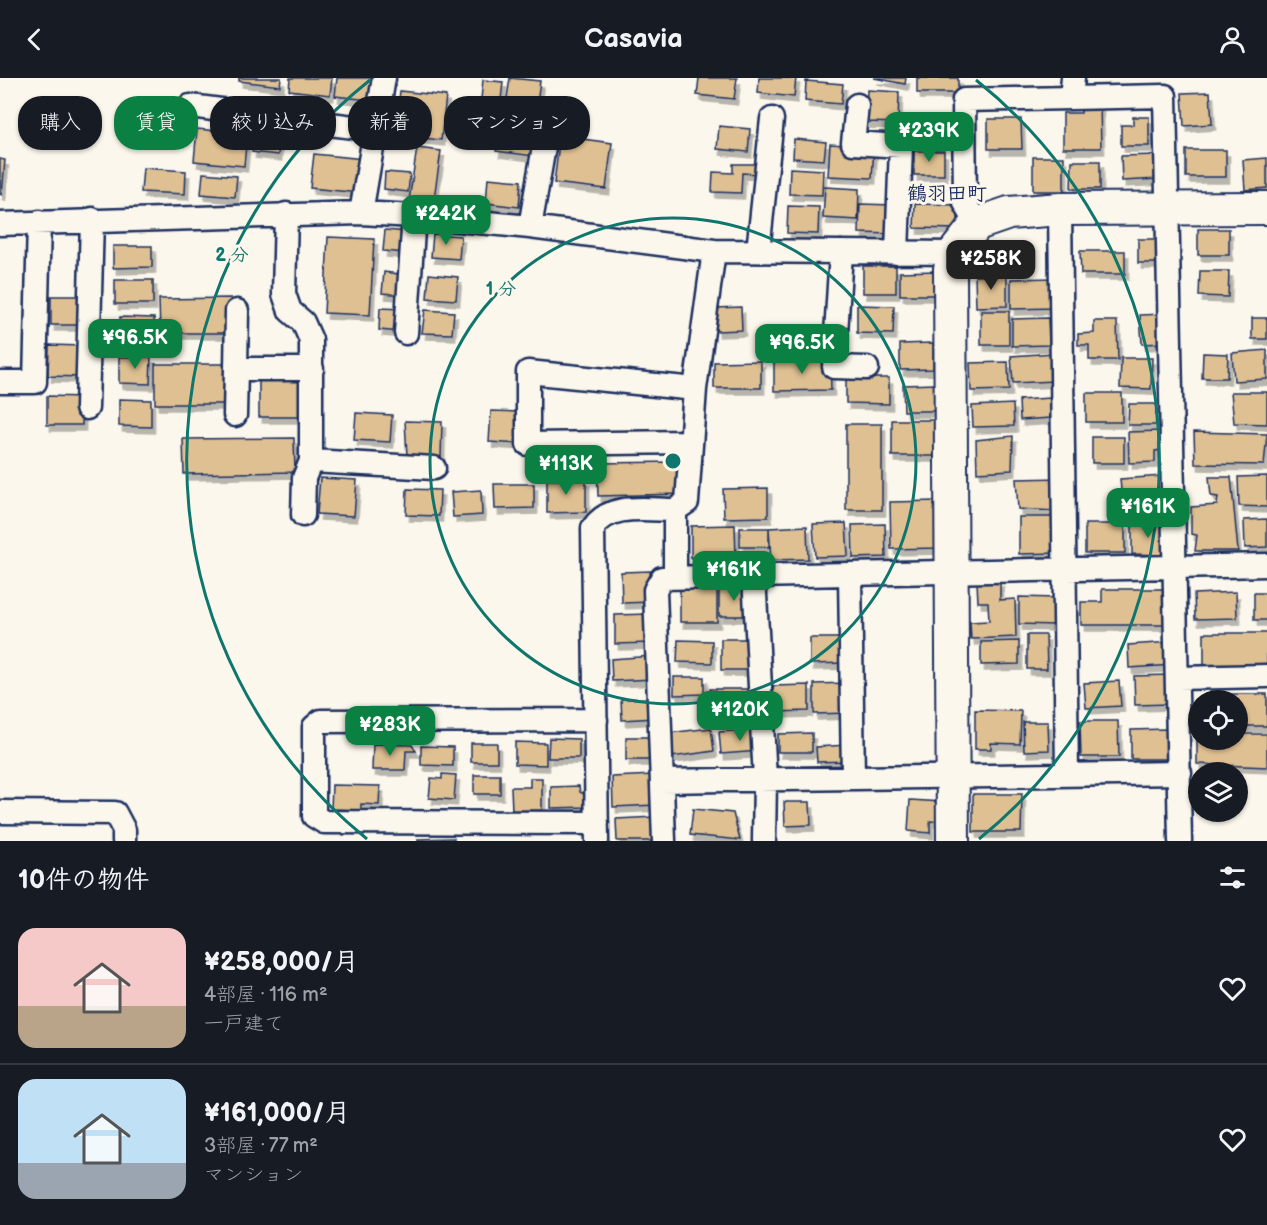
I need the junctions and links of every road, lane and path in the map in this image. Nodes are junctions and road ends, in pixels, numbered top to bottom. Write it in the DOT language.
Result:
graph roads {
  1 [pos="384,78"];
  2 [pos="1072,88"];
  3 [pos="382,96"];
  4 [pos="857,105"];
  5 [pos="198,107"];
  6 [pos="772,119"];
  7 [pos="348,126"];
  8 [pos="373,150"];
  9 [pos="543,150"];
  10 [pos="1267,208"];
  11 [pos="1060,209"];
  12 [pos="1167,209"];
  13 [pos="361,213"];
  14 [pos="286,214"];
  15 [pos="414,216"];
  16 [pos="92,219"];
  17 [pos="39,222"];
  18 [pos="0,224"];
  19 [pos="977,224"];
  20 [pos="530,227"];
  21 [pos="714,251"];
  22 [pos="758,251"];
  23 [pos="841,252"];
  24 [pos="897,253"];
  25 [pos="954,253"];
  26 [pos="237,311"];
  27 [pos="406,333"];
  28 [pos="867,368"];
  29 [pos="236,369"];
  30 [pos="312,369"];
  31 [pos="0,382"];
  32 [pos="695,389"];
  33 [pos="87,408"];
  34 [pos="235,415"];
  35 [pos="690,442"];
  36 [pos="311,461"];
  37 [pos="434,468"];
  38 [pos="675,510"];
  39 [pos="303,515"];
  40 [pos="1267,565"];
  41 [pos="1176,567"];
  42 [pos="1064,570"];
  43 [pos="950,571"];
  44 [pos="850,575"];
  45 [pos="675,576"];
  46 [pos="754,576"];
  47 [pos="1267,676"];
  48 [pos="1178,678"];
  49 [pos="596,720"];
  50 [pos="1180,773"];
  51 [pos="1067,774"];
  52 [pos="953,775"];
  53 [pos="854,777"];
  54 [pos="765,779"];
  55 [pos="663,781"];
  56 [pos="0,812"];
  57 [pos="597,832"];
  58 [pos="124,841"];
  59 [pos="664,841"];
  60 [pos="764,841"];
  61 [pos="953,841"];
  62 [pos="1180,841"];
  1 -- 3 [label="street"];
  2 -- 12 [label="street"];
  2 -- 19 [label="street"];
  4 -- 24 [label="street"];
  5 -- 7 [label="street"];
  6 -- 22 [label="street"];
  8 -- 13 [label="street"];
  9 -- 20 [label="street"];
  10 -- 12 [label="street"];
  11 -- 12 [label="street"];
  11 -- 19 [label="street"];
  11 -- 42 [label="street"];
  12 -- 41 [label="street"];
  13 -- 14 [label="street"];
  13 -- 15 [label="street"];
  14 -- 16 [label="street"];
  14 -- 30 [label="street"];
  15 -- 20 [label="street"];
  15 -- 27 [label="street"];
  16 -- 17 [label="street"];
  16 -- 33 [label="street"];
  17 -- 18 [label="street"];
  17 -- 31 [label="street"];
  19 -- 25 [label="street"];
  20 -- 21 [label="street"];
  21 -- 22 [label="street"];
  21 -- 32 [label="street"];
  22 -- 23 [label="street"];
  23 -- 24 [label="street"];
  23 -- 28 [label="street"];
  24 -- 25 [label="street"];
  25 -- 43 [label="street"];
  26 -- 29 [label="street"];
  29 -- 30 [label="street"];
  29 -- 34 [label="street"];
  30 -- 36 [label="street"];
  32 -- 35 [label="street"];
  32 -- 35 [label="street"];
  35 -- 38 [label="street"];
  36 -- 37 [label="street"];
  36 -- 39 [label="street"];
  38 -- 45 [label="street"];
  38 -- 49 [label="street"];
  40 -- 41 [label="street"];
  41 -- 42 [label="street"];
  41 -- 48 [label="street"];
  42 -- 43 [label="street"];
  42 -- 51 [label="street"];
  43 -- 44 [label="street"];
  43 -- 52 [label="street"];
  44 -- 46 [label="street"];
  44 -- 53 [label="street"];
  45 -- 46 [label="street"];
  45 -- 55 [label="street"];
  46 -- 54 [label="street"];
  47 -- 48 [label="street"];
  48 -- 50 [label="street"];
  49 -- 57 [label="street"];
  49 -- 57 [label="street"];
  50 -- 51 [label="street"];
  50 -- 62 [label="street"];
  51 -- 52 [label="street"];
  52 -- 53 [label="street"];
  52 -- 61 [label="street"];
  53 -- 54 [label="street"];
  54 -- 55 [label="street"];
  54 -- 60 [label="street"];
  55 -- 59 [label="street"];
  56 -- 58 [label="street"];
}
